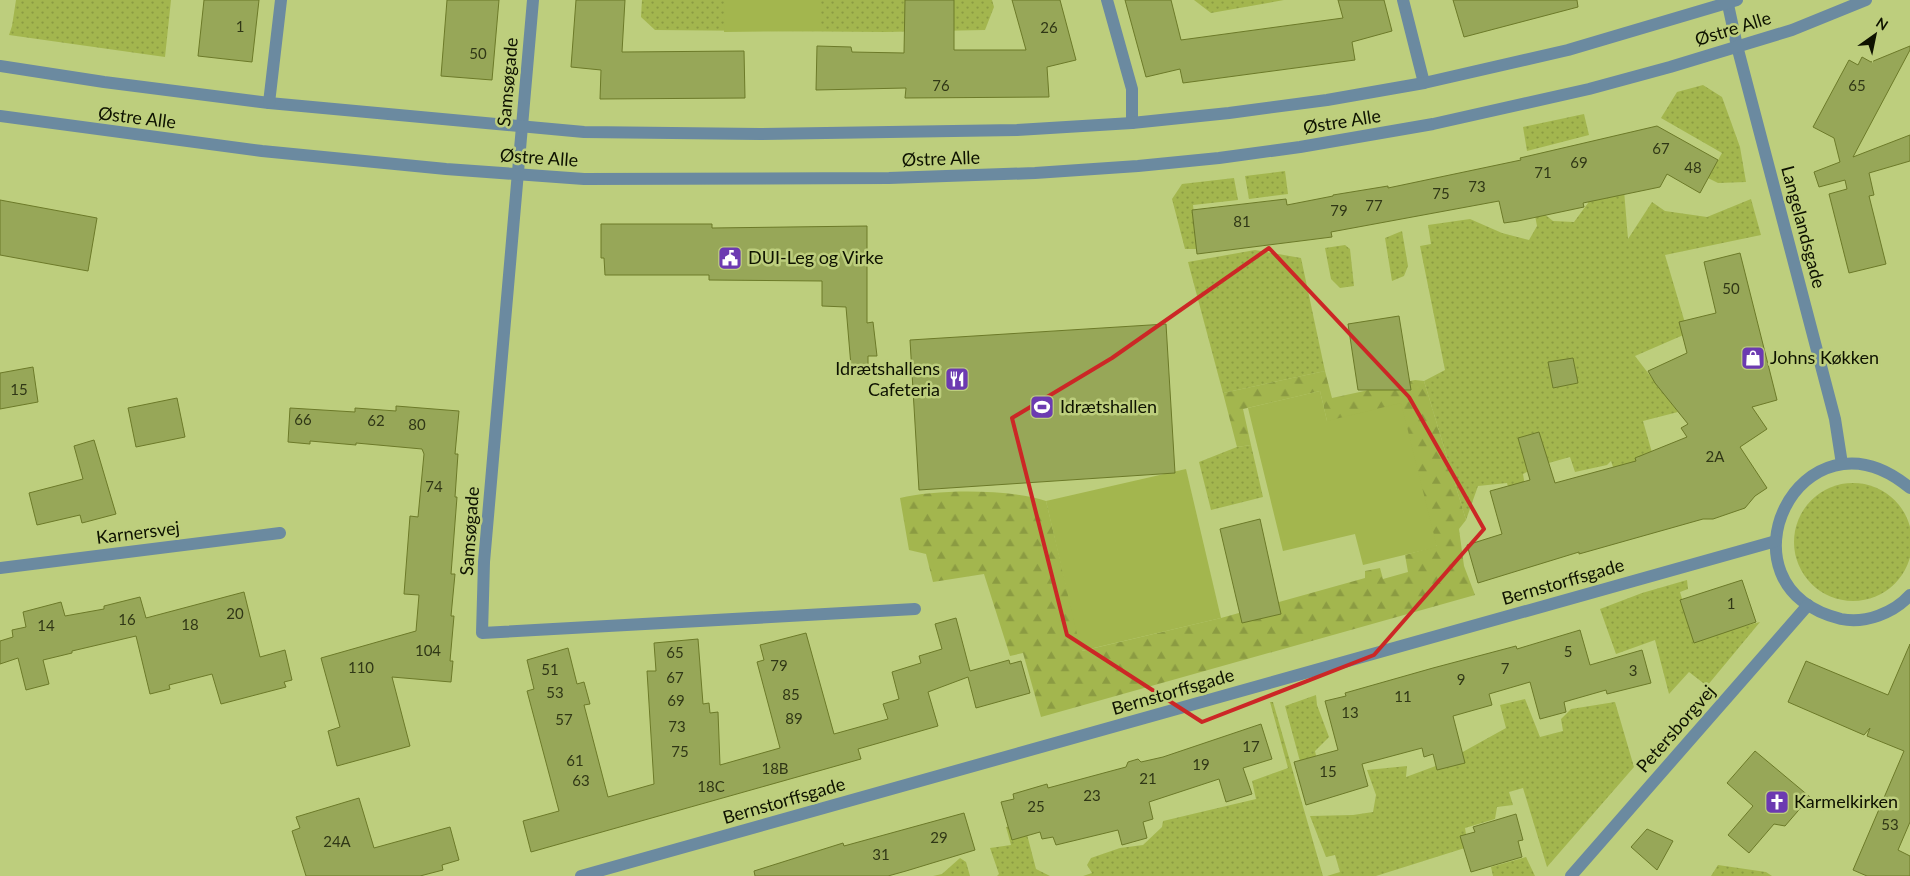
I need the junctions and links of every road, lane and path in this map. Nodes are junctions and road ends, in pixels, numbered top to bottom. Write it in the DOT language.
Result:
graph roads {
  1 [pos="281,0"];
  2 [pos="533,0"];
  3 [pos="1106,0"];
  4 [pos="1403,0"];
  5 [pos="1866,0"];
  6 [pos="1731,1"];
  7 [pos="1737,46"];
  8 [pos="0,66"];
  9 [pos="1424,83"];
  10 [pos="269,103"];
  11 [pos="0,116"];
  12 [pos="1132,123"];
  13 [pos="521,125"];
  14 [pos="518,173"];
  15 [pos="1842,464"];
  16 [pos="1910,488"];
  17 [pos="280,533"];
  18 [pos="1776,541"];
  19 [pos="0,568"];
  20 [pos="1910,595"];
  21 [pos="1808,605"];
  22 [pos="915,609"];
  23 [pos="581,876"];
  24 [pos="1571,876"];
  1 -- 10 [label="street"];
  2 -- 13 [label="street, Samsøgade"];
  3 -- 12 [label="street"];
  4 -- 9 [label="street"];
  5 -- 7 [label="street, Østre Alle"];
  6 -- 7 [label="street, Langelandsgade"];
  6 -- 9 [label="street, Østre Alle"];
  7 -- 14 [label="street, Østre Alle"];
  7 -- 15 [label="street, Langelandsgade"];
  8 -- 10 [label="street, Østre Alle"];
  9 -- 12 [label="street, Østre Alle"];
  10 -- 13 [label="street, Østre Alle"];
  11 -- 14 [label="street, Østre Alle"];
  12 -- 13 [label="street, Østre Alle"];
  13 -- 14 [label="street, Samsøgade"];
  14 -- 22 [label="street, Samsøgade"];
  15 -- 16 [label="street"];
  15 -- 18 [label="street"];
  17 -- 19 [label="street, Karnersvej"];
  18 -- 21 [label="street"];
  18 -- 23 [label="street, Bernstorffsgade"];
  20 -- 21 [label="street"];
  21 -- 24 [label="street, Petersborgvej"];
}
